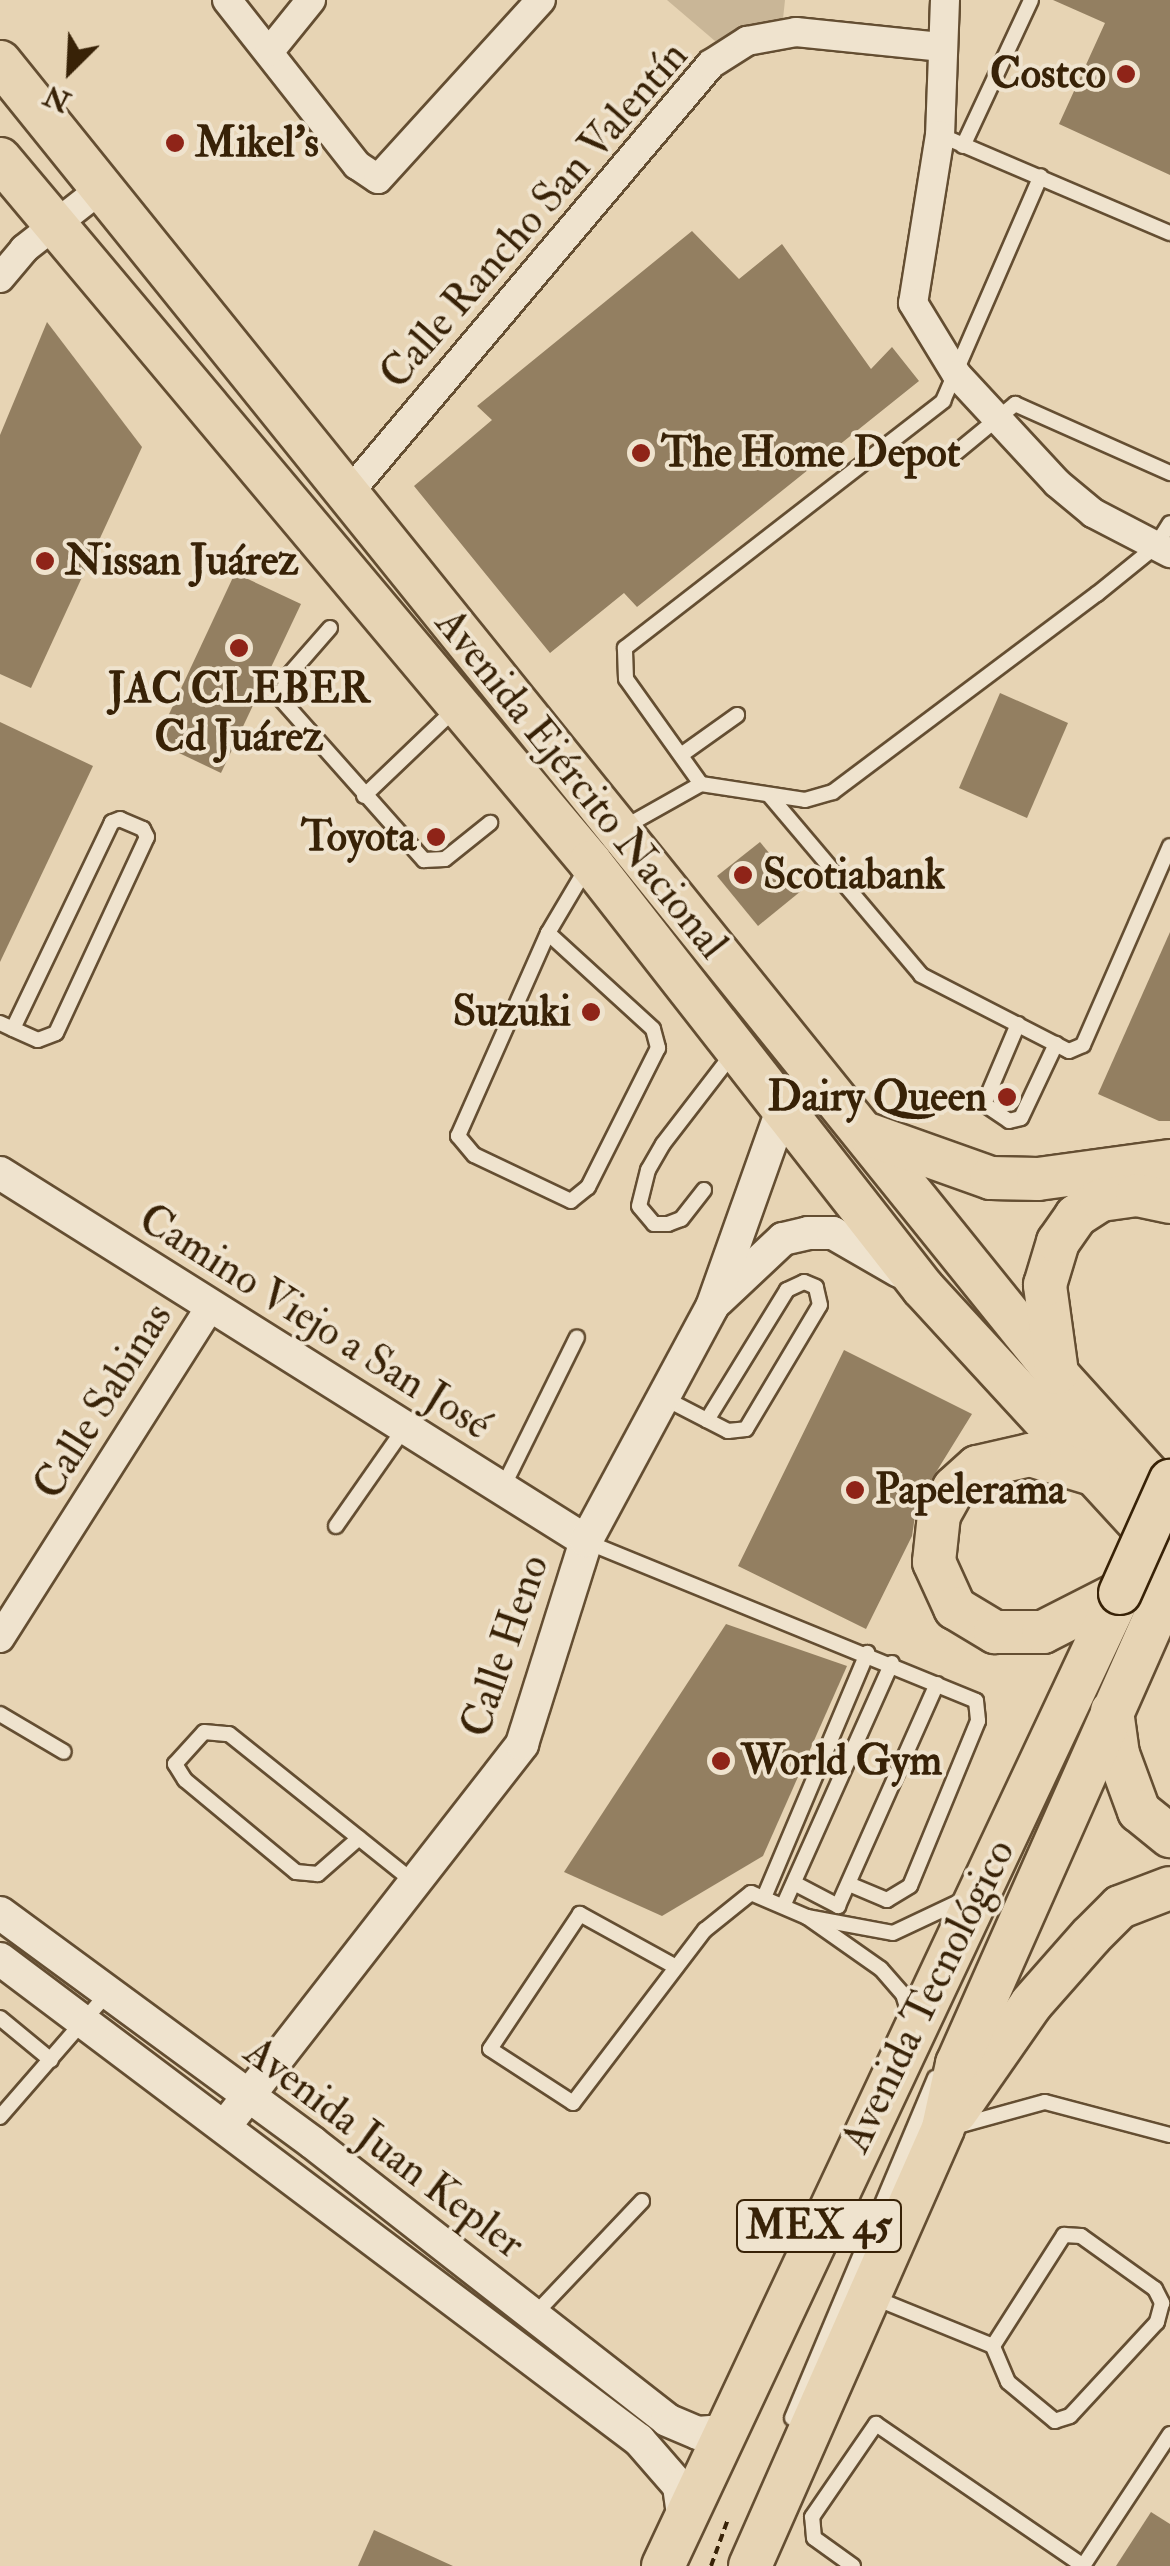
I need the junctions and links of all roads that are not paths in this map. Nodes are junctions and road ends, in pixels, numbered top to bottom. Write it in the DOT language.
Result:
graph roads {
  1 [pos="227,0"];
  2 [pos="311,0"];
  3 [pos="541,0"];
  4 [pos="945,0"];
  5 [pos="1031,0"];
  6 [pos="940,47"];
  7 [pos="269,52"];
  8 [pos="0,62"];
  9 [pos="952,140"];
  10 [pos="0,160"];
  11 [pos="1041,176"];
  12 [pos="102,188"];
  13 [pos="54,228"];
  14 [pos="1170,232"];
  15 [pos="0,278"];
  16 [pos="957,374"];
  17 [pos="995,420"];
  18 [pos="952,456"];
  19 [pos="1170,473"];
  20 [pos="348,496"];
  21 [pos="1165,541"];
  22 [pos="330,628"];
  23 [pos="458,706"];
  24 [pos="738,715"];
  25 [pos="681,754"];
  26 [pos="702,784"];
  27 [pos="364,796"];
  28 [pos="770,796"];
  29 [pos="490,823"];
  30 [pos="605,846"];
  31 [pos="1170,846"];
  32 [pos="548,933"];
  33 [pos="1018,1024"];
  34 [pos="7,1026"];
  35 [pos="1056,1044"];
  36 [pos="736,1048"];
  37 [pos="784,1108"];
  38 [pos="859,1130"];
  39 [pos="1170,1161"];
  40 [pos="0,1172"];
  41 [pos="704,1190"];
  42 [pos="1170,1202"];
  43 [pos="923,1288"];
  44 [pos="712,1306"];
  45 [pos="209,1309"];
  46 [pos="577,1338"];
  47 [pos="1056,1374"];
  48 [pos="663,1398"];
  49 [pos="706,1420"];
  50 [pos="404,1429"];
  51 [pos="1093,1474"];
  52 [pos="1170,1481"];
  53 [pos="502,1489"];
  54 [pos="1170,1499"];
  55 [pos="336,1526"];
  56 [pos="586,1541"];
  57 [pos="1170,1557"];
  58 [pos="1170,1583"];
  59 [pos="1120,1593"];
  60 [pos="0,1638"];
  61 [pos="867,1653"];
  62 [pos="892,1663"];
  63 [pos="937,1684"];
  64 [pos="1112,1711"];
  65 [pos="0,1714"];
  66 [pos="64,1752"];
  67 [pos="1170,1836"];
  68 [pos="358,1838"];
  69 [pos="794,1883"];
  70 [pos="416,1884"];
  71 [pos="849,1884"];
  72 [pos="981,1888"];
  73 [pos="1170,1888"];
  74 [pos="765,1895"];
  75 [pos="784,1904"];
  76 [pos="0,1913"];
  77 [pos="835,1913"];
  78 [pos="808,1917"];
  79 [pos="824,1934"];
  80 [pos="0,1959"];
  81 [pos="676,1967"];
  82 [pos="107,1994"];
  83 [pos="987,1997"];
  84 [pos="0,2018"];
  85 [pos="83,2021"];
  86 [pos="912,2025"];
  87 [pos="51,2060"];
  88 [pos="246,2096"];
  89 [pos="0,2116"];
  90 [pos="225,2126"];
  91 [pos="943,2128"];
  92 [pos="1170,2135"];
  93 [pos="642,2200"];
  94 [pos="870,2296"];
  95 [pos="534,2315"];
  96 [pos="993,2346"];
  97 [pos="724,2431"];
  98 [pos="1170,2434"];
  99 [pos="783,2441"];
  100 [pos="684,2520"];
  101 [pos="744,2557"];
  102 [pos="663,2566"];
  103 [pos="682,2566"];
  104 [pos="730,2566"];
  105 [pos="853,2566"];
  106 [pos="1083,2566"];
  1 -- 7 [label="street"];
  2 -- 7 [label="street"];
  3 -- 7 [label="street"];
  4 -- 6 [label="street"];
  5 -- 9 [label="lane"];
  6 -- 9 [label="street"];
  6 -- 20 [label="street, Calle Rancho San Valentín"];
  8 -- 12 [label="main road, Avenida Ejército Nacional"];
  9 -- 11 [label="lane"];
  9 -- 16 [label="street"];
  10 -- 13 [label="main road, Avenida Ejército Nacional"];
  11 -- 14 [label="lane"];
  11 -- 16 [label="lane"];
  12 -- 13 [label="street"];
  12 -- 20 [label="main road, Avenida Ejército Nacional"];
  13 -- 15 [label="street"];
  13 -- 23 [label="main road, Avenida Ejército Nacional"];
  16 -- 17 [label="street"];
  16 -- 25 [label="lane"];
  17 -- 18 [label="lane"];
  17 -- 19 [label="lane"];
  17 -- 21 [label="street"];
  20 -- 30 [label="main road, Avenida Ejército Nacional"];
  21 -- 28 [label="lane"];
  22 -- 27 [label="lane"];
  23 -- 27 [label="lane"];
  23 -- 30 [label="main road, Avenida Ejército Nacional"];
  24 -- 25 [label="lane"];
  25 -- 26 [label="lane"];
  26 -- 28 [label="lane"];
  26 -- 30 [label="lane"];
  27 -- 29 [label="lane"];
  28 -- 33 [label="lane"];
  30 -- 32 [label="lane"];
  30 -- 36 [label="main road, Avenida Ejército Nacional"];
  30 -- 38 [label="main road, Avenida Ejército Nacional"];
  31 -- 35 [label="lane"];
  32 -- 32 [label="lane"];
  33 -- 35 [label="lane"];
  33 -- 35 [label="lane"];
  34 -- 34 [label="lane"];
  36 -- 37 [label="main road, Avenida Ejército Nacional"];
  36 -- 41 [label="lane"];
  37 -- 43 [label="main road, Avenida Ejército Nacional"];
  37 -- 44 [label="street, Calle Heno"];
  38 -- 39 [label="main road"];
  38 -- 47 [label="main road, Avenida Ejército Nacional"];
  40 -- 45 [label="street, Camino Viejo a San José"];
  42 -- 47 [label="main road"];
  43 -- 44 [label="street, Calle Heno"];
  43 -- 51 [label="main road, Avenida Ejército Nacional"];
  44 -- 48 [label="street, Calle Heno"];
  45 -- 50 [label="street, Camino Viejo a San José"];
  45 -- 60 [label="street, Calle Sabinas"];
  46 -- 53 [label="lane"];
  47 -- 54 [label="main road, Avenida Ejército Nacional"];
  48 -- 49 [label="lane"];
  48 -- 56 [label="street, Calle Heno"];
  49 -- 49 [label="lane"];
  50 -- 53 [label="street, Camino Viejo a San José"];
  50 -- 55 [label="lane"];
  51 -- 57 [label="main road, Avenida Ejército Nacional"];
  51 -- 59 [label="main road"];
  52 -- 59 [label="main road, Avenida Tecnológico / MEX 45, bridge"];
  53 -- 56 [label="street, Camino Viejo a San José"];
  56 -- 61 [label="lane"];
  56 -- 70 [label="street, Calle Heno"];
  58 -- 64 [label="main road, Avenida Tecnológico / MEX 45"];
  59 -- 72 [label="main road, Avenida Tecnológico / MEX 45"];
  61 -- 62 [label="lane"];
  61 -- 74 [label="lane"];
  62 -- 63 [label="lane"];
  62 -- 69 [label="lane"];
  63 -- 71 [label="lane"];
  63 -- 71 [label="lane"];
  64 -- 67 [label="main road"];
  64 -- 83 [label="main road, Avenida Tecnológico / MEX 45"];
  65 -- 66 [label="lane"];
  68 -- 68 [label="lane"];
  68 -- 70 [label="lane"];
  69 -- 75 [label="lane"];
  69 -- 77 [label="lane"];
  70 -- 88 [label="street, Calle Heno"];
  71 -- 77 [label="lane"];
  72 -- 77 [label="lane"];
  72 -- 86 [label="main road, Avenida Tecnológico / MEX 45"];
  72 -- 103 [label="lane"];
  73 -- 91 [label="main road"];
  74 -- 75 [label="lane"];
  74 -- 81 [label="lane"];
  75 -- 78 [label="lane"];
  76 -- 82 [label="street, Avenida Juan Kepler"];
  77 -- 78 [label="lane"];
  77 -- 79 [label="lane"];
  78 -- 79 [label="lane"];
  79 -- 86 [label="lane"];
  80 -- 85 [label="street, Avenida Juan Kepler"];
  81 -- 81 [label="lane"];
  82 -- 85 [label="lane"];
  82 -- 88 [label="street, Avenida Juan Kepler"];
  83 -- 91 [label="main road, Avenida Tecnológico / MEX 45"];
  83 -- 99 [label="lane"];
  84 -- 87 [label="lane"];
  85 -- 87 [label="lane"];
  85 -- 90 [label="street, Avenida Juan Kepler"];
  86 -- 97 [label="main road, Avenida Tecnológico / MEX 45"];
  87 -- 89 [label="lane"];
  88 -- 90 [label="street, Calle Heno"];
  88 -- 95 [label="street, Avenida Juan Kepler"];
  90 -- 100 [label="street, Avenida Juan Kepler"];
  91 -- 92 [label="lane"];
  91 -- 94 [label="main road, Avenida Tecnológico / MEX 45"];
  93 -- 95 [label="lane"];
  94 -- 96 [label="lane"];
  94 -- 101 [label="main road, Avenida Tecnológico / MEX 45"];
  95 -- 97 [label="street, Avenida Juan Kepler"];
  96 -- 96 [label="lane"];
  97 -- 100 [label="main road, Avenida Tecnológico / MEX 45"];
  98 -- 106 [label="lane"];
  100 -- 102 [label="main road, Avenida Tecnológico / MEX 45"];
  101 -- 104 [label="lane"];
  105 -- 106 [label="lane"];
}
